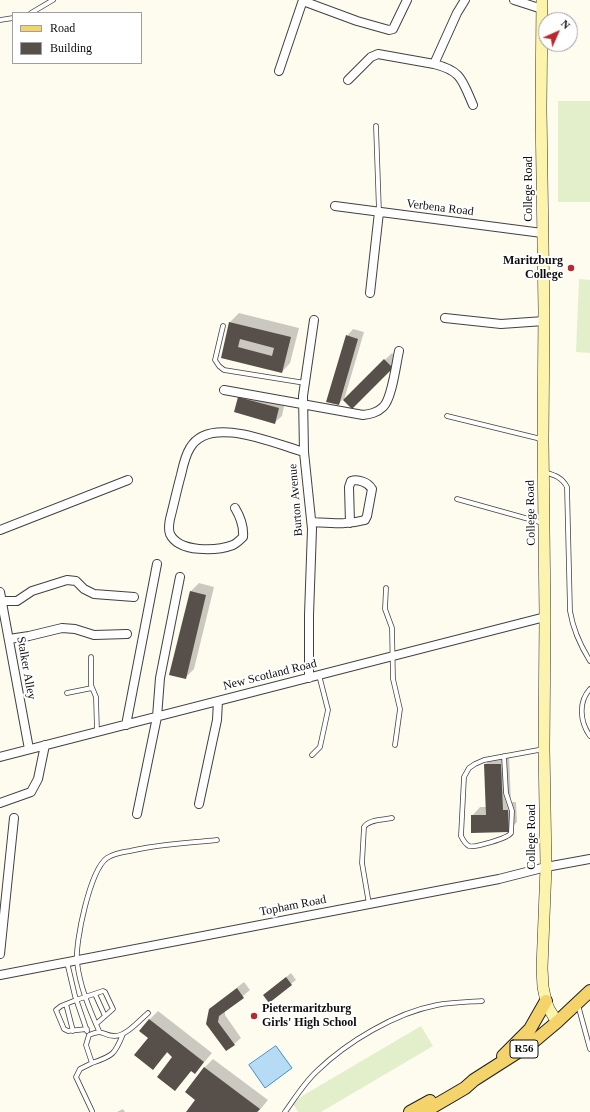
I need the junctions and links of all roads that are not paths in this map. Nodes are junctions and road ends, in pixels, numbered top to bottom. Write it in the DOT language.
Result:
graph roads {
  1 [pos="53,0"];
  2 [pos="407,0"];
  3 [pos="465,0"];
  4 [pos="514,0"];
  5 [pos="303,1"];
  6 [pos="542,5"];
  7 [pos="33,12"];
  8 [pos="12,18"];
  9 [pos="0,20"];
  10 [pos="434,64"];
  11 [pos="279,71"];
  12 [pos="348,80"];
  13 [pos="473,104"];
  14 [pos="376,126"];
  15 [pos="335,206"];
  16 [pos="379,212"];
  17 [pos="542,233"];
  18 [pos="370,293"];
  19 [pos="445,318"];
  20 [pos="314,320"];
  21 [pos="544,322"];
  22 [pos="223,326"];
  23 [pos="398,351"];
  24 [pos="305,383"];
  25 [pos="224,390"];
  26 [pos="303,404"];
  27 [pos="447,416"];
  28 [pos="543,440"];
  29 [pos="304,452"];
  30 [pos="544,472"];
  31 [pos="128,480"];
  32 [pos="457,499"];
  33 [pos="235,508"];
  34 [pos="312,522"];
  35 [pos="350,523"];
  36 [pos="545,524"];
  37 [pos="0,530"];
  38 [pos="157,564"];
  39 [pos="180,577"];
  40 [pos="386,588"];
  41 [pos="0,592"];
  42 [pos="134,596"];
  43 [pos="2,601"];
  44 [pos="545,617"];
  45 [pos="127,634"];
  46 [pos="9,638"];
  47 [pos="394,656"];
  48 [pos="91,658"];
  49 [pos="590,661"];
  50 [pos="319,675"];
  51 [pos="310,678"];
  52 [pos="92,688"];
  53 [pos="590,689"];
  54 [pos="67,693"];
  55 [pos="218,701"];
  56 [pos="157,717"];
  57 [pos="126,725"];
  58 [pos="97,732"];
  59 [pos="590,736"];
  60 [pos="44,745"];
  61 [pos="395,745"];
  62 [pos="544,748"];
  63 [pos="29,749"];
  64 [pos="312,755"];
  65 [pos="0,756"];
  66 [pos="504,756"];
  67 [pos="0,803"];
  68 [pos="199,804"];
  69 [pos="137,814"];
  70 [pos="14,818"];
  71 [pos="392,818"];
  72 [pos="217,840"];
  73 [pos="590,859"];
  74 [pos="546,867"];
  75 [pos="369,904"];
  76 [pos="0,954"];
  77 [pos="77,960"];
  78 [pos="67,962"];
  79 [pos="0,975"];
  80 [pos="590,991"];
  81 [pos="94,994"];
  82 [pos="85,998"];
  83 [pos="76,1000"];
  84 [pos="482,1001"];
  85 [pos="546,1002"];
  86 [pos="578,1003"];
  87 [pos="66,1004"];
  88 [pos="148,1013"];
  89 [pos="105,1016"];
  90 [pos="557,1022"];
  91 [pos="96,1024"];
  92 [pos="87,1029"];
  93 [pos="73,1031"];
  94 [pos="99,1031"];
  95 [pos="123,1034"];
  96 [pos="89,1035"];
  97 [pos="590,1049"];
  98 [pos="92,1064"];
  99 [pos="487,1072"];
  100 [pos="424,1110"];
  101 [pos="92,1111"];
  102 [pos="285,1112"];
  103 [pos="410,1112"];
  1 -- 7 [label="lane"];
  2 -- 5 [label="street"];
  3 -- 10 [label="street"];
  4 -- 6 [label="street"];
  5 -- 11 [label="street"];
  6 -- 17 [label="street, College Road"];
  8 -- 9 [label="lane"];
  10 -- 12 [label="street"];
  10 -- 13 [label="street"];
  14 -- 16 [label="lane"];
  15 -- 16 [label="street, Verbena Road"];
  16 -- 17 [label="street, Verbena Road"];
  16 -- 18 [label="street"];
  17 -- 21 [label="street, College Road"];
  19 -- 21 [label="street"];
  20 -- 24 [label="street, Burton Avenue"];
  21 -- 28 [label="street, College Road"];
  22 -- 24 [label="lane"];
  23 -- 26 [label="street"];
  24 -- 26 [label="street, Burton Avenue"];
  25 -- 26 [label="street"];
  26 -- 29 [label="street, Burton Avenue"];
  27 -- 28 [label="lane"];
  28 -- 30 [label="street, College Road"];
  29 -- 33 [label="street"];
  29 -- 34 [label="street, Burton Avenue"];
  30 -- 36 [label="street, College Road"];
  30 -- 49 [label="lane"];
  31 -- 37 [label="street"];
  32 -- 36 [label="lane"];
  34 -- 35 [label="street"];
  34 -- 51 [label="street, Burton Avenue"];
  35 -- 35 [label="street"];
  36 -- 44 [label="street, College Road"];
  38 -- 57 [label="street"];
  39 -- 56 [label="street"];
  40 -- 47 [label="lane"];
  41 -- 43 [label="street, Stalker Alley"];
  42 -- 43 [label="street"];
  43 -- 46 [label="street, Stalker Alley"];
  44 -- 47 [label="street, New Scotland Road"];
  44 -- 62 [label="street, College Road"];
  45 -- 46 [label="street"];
  46 -- 63 [label="street, Stalker Alley"];
  47 -- 50 [label="street, New Scotland Road"];
  47 -- 61 [label="lane"];
  48 -- 52 [label="lane"];
  50 -- 51 [label="street, New Scotland Road"];
  50 -- 64 [label="lane"];
  51 -- 55 [label="street, New Scotland Road"];
  52 -- 54 [label="lane"];
  52 -- 58 [label="lane"];
  53 -- 59 [label="lane"];
  55 -- 56 [label="street, New Scotland Road"];
  55 -- 68 [label="street"];
  56 -- 57 [label="street, New Scotland Road"];
  56 -- 69 [label="street"];
  57 -- 58 [label="street, New Scotland Road"];
  58 -- 60 [label="street, New Scotland Road"];
  60 -- 63 [label="street, New Scotland Road"];
  60 -- 67 [label="street"];
  62 -- 66 [label="lane"];
  62 -- 74 [label="street, College Road"];
  63 -- 65 [label="street, New Scotland Road"];
  66 -- 66 [label="lane"];
  70 -- 76 [label="street"];
  71 -- 75 [label="lane"];
  72 -- 77 [label="lane"];
  73 -- 74 [label="street, Topham Road"];
  74 -- 75 [label="street, Topham Road"];
  74 -- 85 [label="street, College Road"];
  75 -- 77 [label="street, Topham Road"];
  77 -- 78 [label="street, Topham Road"];
  77 -- 82 [label="lane"];
  78 -- 79 [label="street, Topham Road"];
  78 -- 83 [label="lane"];
  80 -- 86 [label="main road, R56"];
  81 -- 82 [label="lane"];
  81 -- 89 [label="lane"];
  81 -- 89 [label="lane"];
  82 -- 83 [label="lane"];
  82 -- 91 [label="lane"];
  83 -- 87 [label="lane"];
  83 -- 92 [label="lane"];
  84 -- 102 [label="lane"];
  85 -- 90 [label="street, College Road"];
  85 -- 99 [label="main road"];
  86 -- 90 [label="main road, R56"];
  86 -- 97 [label="lane"];
  87 -- 93 [label="lane"];
  87 -- 93 [label="lane"];
  88 -- 95 [label="lane"];
  89 -- 91 [label="lane"];
  90 -- 99 [label="main road, R56"];
  91 -- 94 [label="lane"];
  92 -- 93 [label="lane"];
  92 -- 96 [label="lane"];
  94 -- 95 [label="lane"];
  94 -- 96 [label="lane"];
  95 -- 98 [label="lane"];
  96 -- 98 [label="lane"];
  98 -- 101 [label="lane"];
  99 -- 100 [label="main road, R56"];
  100 -- 103 [label="main road, R56"];
}
